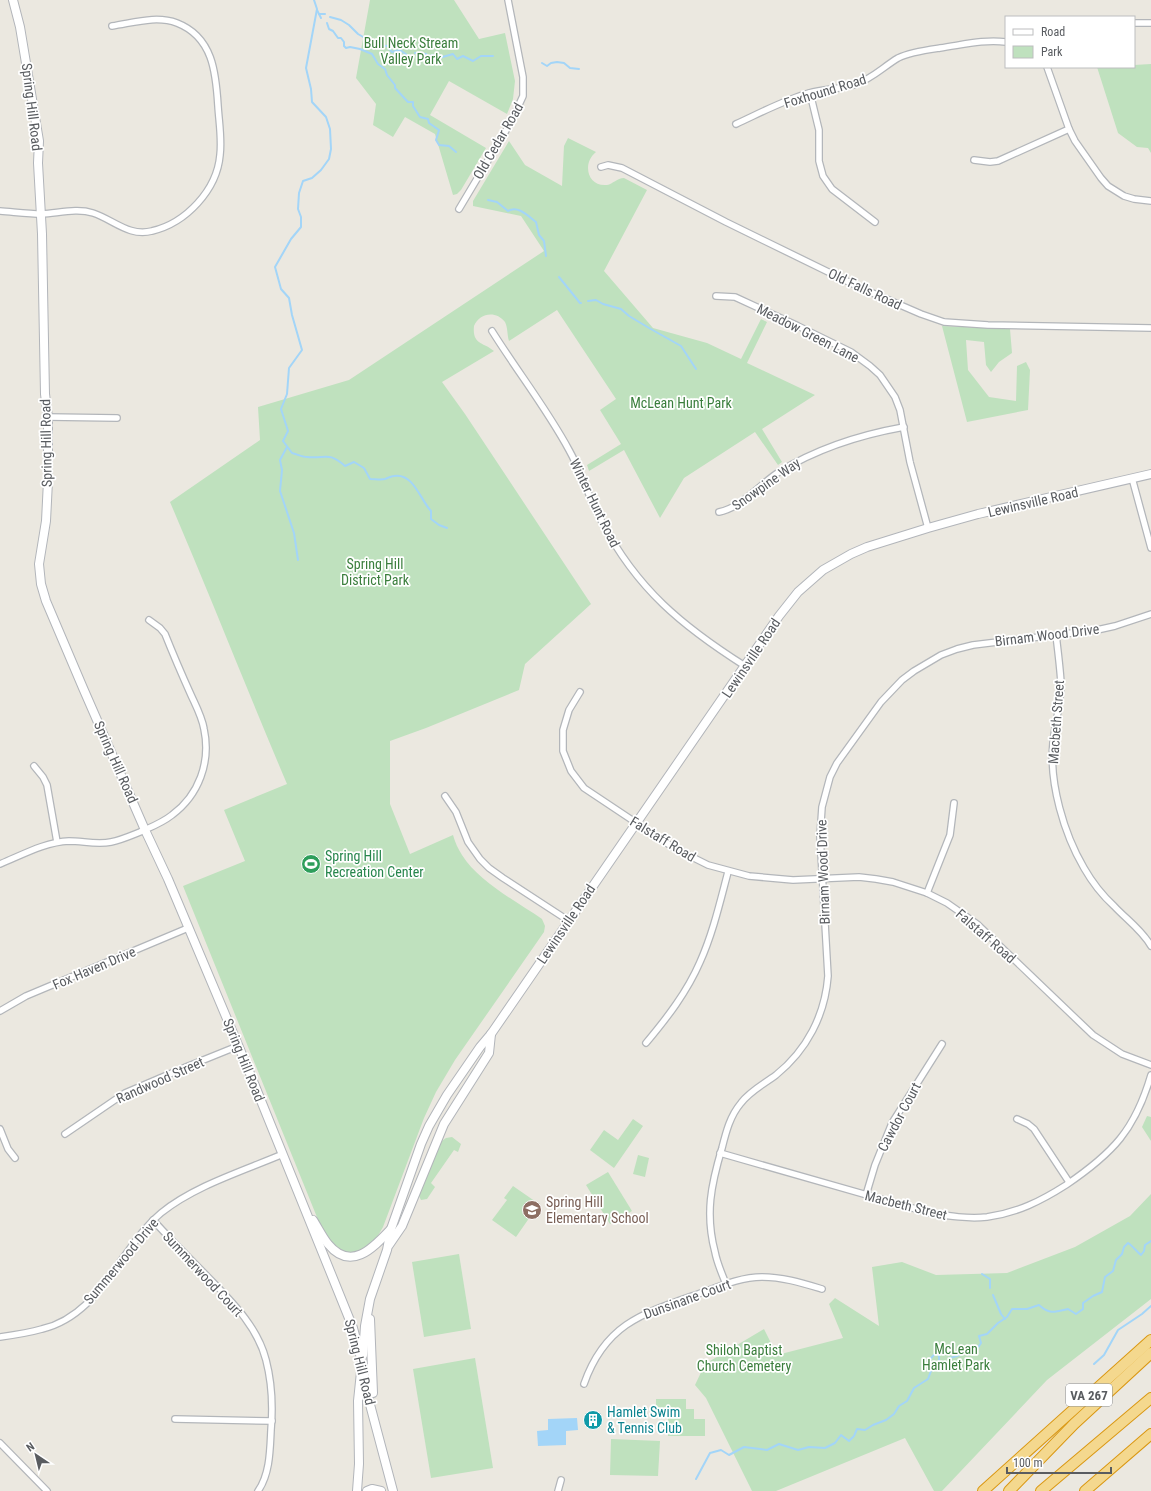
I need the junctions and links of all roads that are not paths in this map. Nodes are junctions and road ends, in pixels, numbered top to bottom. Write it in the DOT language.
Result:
graph roads {
  1 [pos="13,0"];
  2 [pos="508,0"];
  3 [pos="1135,23"];
  4 [pos="1151,23"];
  5 [pos="112,26"];
  6 [pos="1005,42"];
  7 [pos="1047,68"];
  8 [pos="810,93"];
  9 [pos="736,124"];
  10 [pos="1069,129"];
  11 [pos="974,160"];
  12 [pos="601,167"];
  13 [pos="1151,201"];
  14 [pos="459,209"];
  15 [pos="0,211"];
  16 [pos="40,214"];
  17 [pos="875,222"];
  18 [pos="716,296"];
  19 [pos="1151,328"];
  20 [pos="492,331"];
  21 [pos="48,417"];
  22 [pos="117,418"];
  23 [pos="904,427"];
  24 [pos="1151,474"];
  25 [pos="1132,478"];
  26 [pos="719,512"];
  27 [pos="928,528"];
  28 [pos="1151,548"];
  29 [pos="1151,614"];
  30 [pos="149,620"];
  31 [pos="1056,635"];
  32 [pos="745,666"];
  33 [pos="580,692"];
  34 [pos="34,766"];
  35 [pos="445,796"];
  36 [pos="954,803"];
  37 [pos="636,823"];
  38 [pos="145,830"];
  39 [pos="57,842"];
  40 [pos="0,864"];
  41 [pos="728,872"];
  42 [pos="823,878"];
  43 [pos="927,893"];
  44 [pos="569,920"];
  45 [pos="188,928"];
  46 [pos="1151,946"];
  47 [pos="0,1011"];
  48 [pos="491,1034"];
  49 [pos="646,1043"];
  50 [pos="942,1044"];
  51 [pos="238,1046"];
  52 [pos="1151,1065"];
  53 [pos="1151,1075"];
  54 [pos="439,1108"];
  55 [pos="1017,1119"];
  56 [pos="444,1124"];
  57 [pos="0,1130"];
  58 [pos="65,1134"];
  59 [pos="720,1153"];
  60 [pos="283,1154"];
  61 [pos="15,1158"];
  62 [pos="407,1181"];
  63 [pos="1069,1182"];
  64 [pos="866,1195"];
  65 [pos="412,1201"];
  66 [pos="305,1210"];
  67 [pos="153,1220"];
  68 [pos="390,1229"];
  69 [pos="387,1250"];
  70 [pos="726,1284"];
  71 [pos="822,1289"];
  72 [pos="370,1299"];
  73 [pos="0,1337"];
  74 [pos="1151,1340"];
  75 [pos="1151,1353"];
  76 [pos="362,1362"];
  77 [pos="584,1384"];
  78 [pos="1151,1398"];
  79 [pos="175,1419"];
  80 [pos="272,1421"];
  81 [pos="377,1429"];
  82 [pos="1151,1434"];
  83 [pos="0,1443"];
  84 [pos="561,1480"];
  85 [pos="47,1491"];
  86 [pos="258,1491"];
  87 [pos="357,1491"];
  88 [pos="367,1491"];
  89 [pos="381,1491"];
  90 [pos="393,1491"];
  91 [pos="558,1491"];
  92 [pos="983,1491"];
  93 [pos="1009,1491"];
  94 [pos="1041,1491"];
  95 [pos="1084,1491"];
  1 -- 16 [label="main road, Spring Hill Road"];
  2 -- 14 [label="street, Old Cedar Road"];
  3 -- 4 [label="street"];
  5 -- 16 [label="street"];
  6 -- 8 [label="street, Foxhound Road"];
  7 -- 10 [label="street"];
  8 -- 9 [label="street, Foxhound Road"];
  8 -- 17 [label="street"];
  10 -- 11 [label="street"];
  10 -- 13 [label="street"];
  12 -- 19 [label="street, Old Falls Road"];
  15 -- 16 [label="street"];
  16 -- 21 [label="main road, Spring Hill Road"];
  18 -- 23 [label="street, Meadow Green Lane"];
  20 -- 32 [label="street, Winter Hunt Road"];
  21 -- 22 [label="street"];
  21 -- 38 [label="main road, Spring Hill Road"];
  23 -- 26 [label="street, Snowpine Way"];
  23 -- 27 [label="street, Meadow Green Lane"];
  24 -- 25 [label="main road, Lewinsville Road"];
  25 -- 27 [label="main road, Lewinsville Road"];
  25 -- 28 [label="street"];
  27 -- 32 [label="main road, Lewinsville Road"];
  29 -- 31 [label="street, Birnam Wood Drive"];
  30 -- 38 [label="street"];
  31 -- 42 [label="street, Birnam Wood Drive"];
  31 -- 46 [label="street, Macbeth Street"];
  32 -- 37 [label="main road, Lewinsville Road"];
  33 -- 37 [label="street, Falstaff Road"];
  34 -- 39 [label="street"];
  35 -- 44 [label="street"];
  36 -- 43 [label="street"];
  37 -- 41 [label="street, Falstaff Road"];
  37 -- 44 [label="main road, Lewinsville Road"];
  38 -- 39 [label="street"];
  38 -- 45 [label="main road, Spring Hill Road"];
  39 -- 40 [label="street"];
  41 -- 42 [label="street, Falstaff Road"];
  41 -- 49 [label="street"];
  42 -- 43 [label="street, Falstaff Road"];
  42 -- 59 [label="street, Birnam Wood Drive"];
  43 -- 52 [label="street, Falstaff Road"];
  44 -- 48 [label="main road, Lewinsville Road"];
  45 -- 47 [label="street, Fox Haven Drive"];
  45 -- 51 [label="main road, Spring Hill Road"];
  48 -- 54 [label="main road, Lewinsville Road"];
  48 -- 56 [label="main road, Lewinsville Road"];
  50 -- 64 [label="street, Cawdor Court"];
  51 -- 58 [label="street, Randwood Street"];
  51 -- 60 [label="main road, Spring Hill Road"];
  53 -- 63 [label="street, Macbeth Street"];
  54 -- 56 [label="main road"];
  54 -- 62 [label="main road, Lewinsville Road"];
  55 -- 63 [label="street"];
  56 -- 65 [label="main road, Lewinsville Road"];
  57 -- 61 [label="street"];
  59 -- 64 [label="street, Macbeth Street"];
  59 -- 70 [label="street, Birnam Wood Drive"];
  60 -- 66 [label="main road, Spring Hill Road"];
  60 -- 67 [label="street, Summerwood Drive"];
  62 -- 65 [label="main road"];
  62 -- 68 [label="main road, Lewinsville Road"];
  63 -- 64 [label="street, Macbeth Street"];
  65 -- 69 [label="main road, Lewinsville Road"];
  66 -- 68 [label="main road"];
  66 -- 76 [label="main road, Spring Hill Road"];
  67 -- 73 [label="street, Summerwood Drive"];
  67 -- 80 [label="street, Summerwood Court"];
  68 -- 69 [label="main road, Lewinsville Road"];
  69 -- 72 [label="main road, Lewinsville Road"];
  70 -- 71 [label="street, Dunsinane Court"];
  70 -- 77 [label="street, Dunsinane Court"];
  72 -- 76 [label="main road, Lewinsville Road"];
  72 -- 81 [label="main road"];
  74 -- 92 [label="highway, VA 267"];
  75 -- 93 [label="highway"];
  76 -- 81 [label="main road, Spring Hill Road"];
  76 -- 87 [label="main road, Lewinsville Road"];
  78 -- 94 [label="highway"];
  79 -- 80 [label="street"];
  80 -- 86 [label="street, Summerwood Court"];
  81 -- 90 [label="main road, Spring Hill Road"];
  82 -- 95 [label="highway"];
  83 -- 85 [label="street"];
  84 -- 91 [label="street"];
  88 -- 89 [label="main road"];
}
